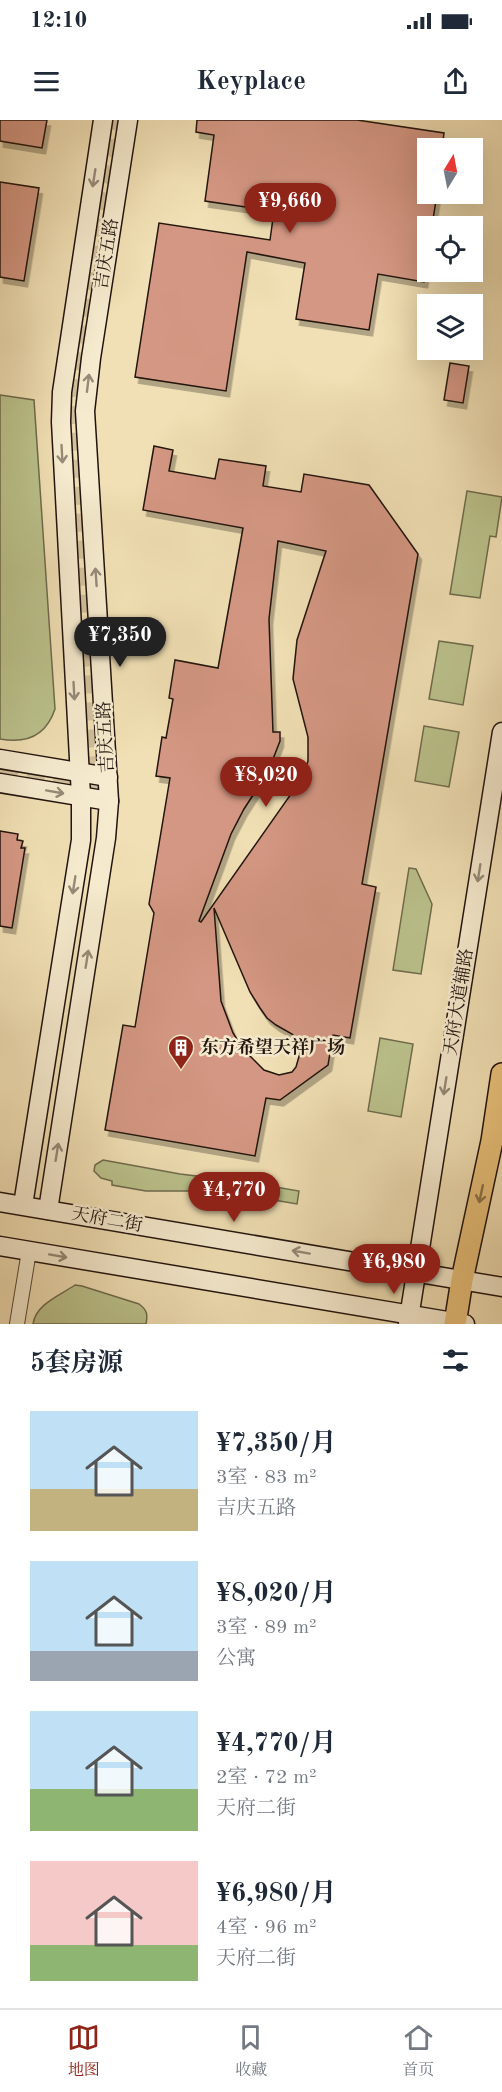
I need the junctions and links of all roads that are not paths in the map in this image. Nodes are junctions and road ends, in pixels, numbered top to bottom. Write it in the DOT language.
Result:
graph roads {
  1 [pos="103,120"];
  2 [pos="128,120"];
  3 [pos="502,732"];
  4 [pos="0,759"];
  5 [pos="79,772"];
  6 [pos="108,777"];
  7 [pos="0,783"];
  8 [pos="81,796"];
  9 [pos="109,801"];
  10 [pos="502,1074"];
  11 [pos="0,1202"];
  12 [pos="23,1205"];
  13 [pos="48,1210"];
  14 [pos="0,1246"];
  15 [pos="29,1251"];
  16 [pos="416,1272"];
  17 [pos="462,1280"];
  18 [pos="502,1287"];
  19 [pos="409,1319"];
  20 [pos="17,1324"];
  21 [pos="459,1324"];
  1 -- 5 [label="street, 吉庆五路, one-way"];
  6 -- 2 [label="street, 吉庆五路, one-way"];
  3 -- 16 [label="street, 天府大道辅路, one-way"];
  4 -- 5 [label="street"];
  5 -- 6 [label="street"];
  5 -- 8 [label="street, 吉庆五路"];
  6 -- 9 [label="street, 吉庆五路"];
  7 -- 8 [label="street, one-way"];
  8 -- 9 [label="street"];
  8 -- 12 [label="street, 吉庆五路, one-way"];
  13 -- 9 [label="street, 吉庆五路, one-way"];
  10 -- 17 [label="main road, one-way"];
  11 -- 12 [label="street, 天府二街"];
  12 -- 13 [label="street, 天府二街"];
  16 -- 13 [label="street, 天府二街, one-way"];
  14 -- 15 [label="street"];
  15 -- 19 [label="street, one-way"];
  15 -- 20 [label="street"];
  16 -- 17 [label="street, 天府二街"];
  16 -- 19 [label="street, 天府大道辅路"];
  17 -- 18 [label="street, 天府二街"];
  17 -- 21 [label="main road"];
  19 -- 21 [label="street"];
}
